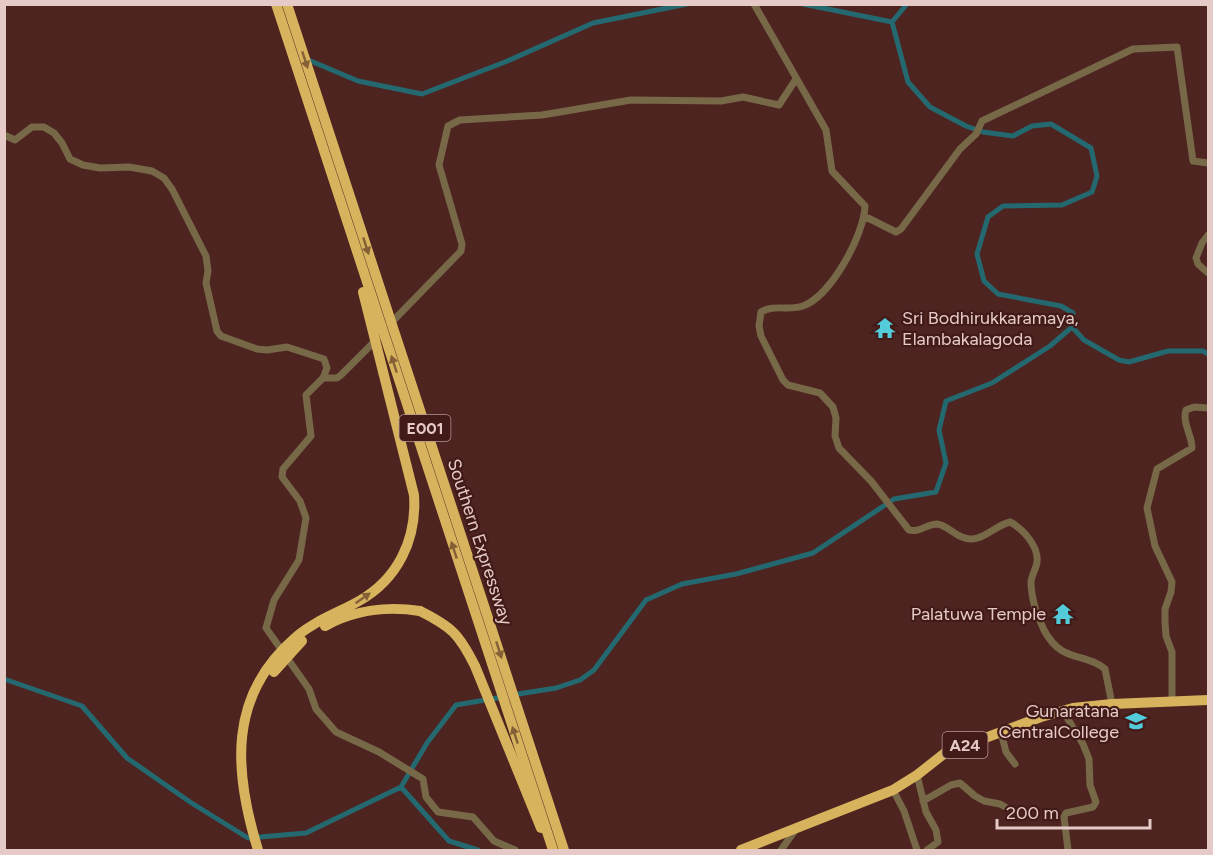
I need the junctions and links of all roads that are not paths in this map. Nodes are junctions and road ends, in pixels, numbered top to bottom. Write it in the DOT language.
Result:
graph roads {
  1 [pos="276,4"];
  2 [pos="287,4"];
  3 [pos="754,6"];
  4 [pos="796,79"];
  5 [pos="4,135"];
  6 [pos="323,149"];
  7 [pos="1209,163"];
  8 [pos="865,219"];
  9 [pos="1209,235"];
  10 [pos="1209,273"];
  11 [pos="323,378"];
  12 [pos="1209,408"];
  13 [pos="1209,700"];
  14 [pos="1172,702"];
  15 [pos="1112,704"];
  16 [pos="1063,711"];
  17 [pos="1000,732"];
  18 [pos="1015,764"];
  19 [pos="917,775"];
  20 [pos="893,790"];
  21 [pos="923,801"];
  22 [pos="1014,812"];
  23 [pos="796,829"];
  24 [pos="258,850"];
  25 [pos="265,850"];
  26 [pos="515,850"];
  27 [pos="552,850"];
  28 [pos="564,850"];
  29 [pos="741,850"];
  30 [pos="781,850"];
  31 [pos="917,850"];
  32 [pos="927,850"];
  33 [pos="1068,850"];
  1 -- 6 [label="highway, Southern Expressway / E001, bridge"];
  2 -- 28 [label="highway, Southern Expressway / E001, one-way, bridge"];
  3 -- 4 [label="street"];
  4 -- 8 [label="street"];
  4 -- 11 [label="street"];
  5 -- 11 [label="street"];
  24 -- 6 [label="highway, one-way, bridge"];
  27 -- 6 [label="highway, Southern Expressway / E001, one-way, bridge"];
  7 -- 8 [label="street"];
  8 -- 15 [label="street"];
  9 -- 10 [label="street"];
  11 -- 26 [label="street"];
  12 -- 14 [label="street"];
  13 -- 14 [label="highway, A24"];
  14 -- 15 [label="highway, A24"];
  15 -- 16 [label="highway, A24"];
  16 -- 17 [label="highway, A24"];
  16 -- 33 [label="street"];
  17 -- 18 [label="street"];
  17 -- 19 [label="highway, A24"];
  19 -- 20 [label="highway, A24"];
  19 -- 21 [label="street"];
  20 -- 23 [label="highway, A24"];
  20 -- 31 [label="street"];
  21 -- 22 [label="street"];
  21 -- 32 [label="street"];
  23 -- 29 [label="highway, A24"];
  23 -- 30 [label="street"];
  25 -- 27 [label="highway, bridge"];
}
